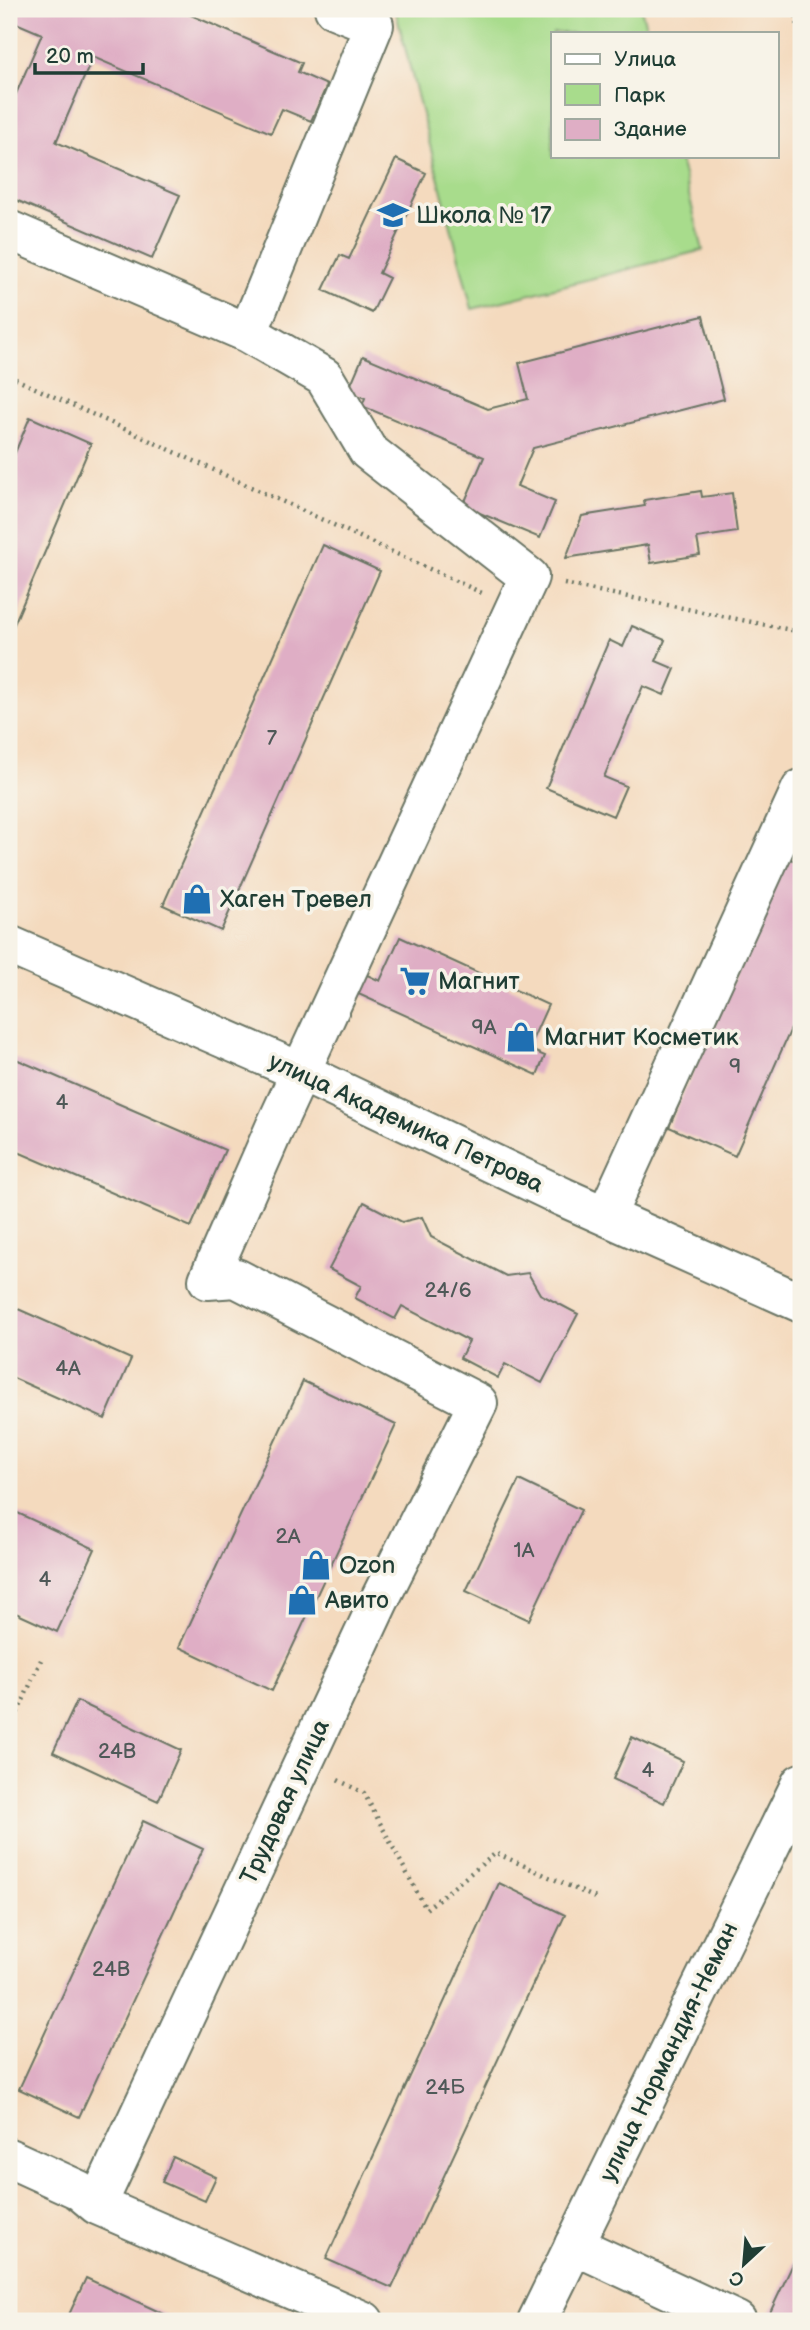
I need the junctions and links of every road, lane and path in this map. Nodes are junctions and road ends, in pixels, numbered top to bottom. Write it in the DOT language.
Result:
graph roads {
  1 [pos="334,9"];
  2 [pos="794,9"];
  3 [pos="801,47"];
  4 [pos="9,230"];
  5 [pos="248,333"];
  6 [pos="9,376"];
  7 [pos="522,592"];
  8 [pos="801,632"];
  9 [pos="801,789"];
  10 [pos="9,945"];
  11 [pos="300,1072"];
  12 [pos="606,1216"];
  13 [pos="801,1303"];
  14 [pos="41,1660"];
  15 [pos="9,1732"];
  16 [pos="303,1763"];
  17 [pos="801,1783"];
  18 [pos="598,1899"];
  19 [pos="9,2158"];
  20 [pos="97,2204"];
  21 [pos="574,2245"];
  22 [pos="364,2321"];
  23 [pos="537,2321"];
  24 [pos="737,2321"];
  1 -- 5 [label="street"];
  2 -- 3 [label="path"];
  4 -- 5 [label="street"];
  5 -- 7 [label="street"];
  6 -- 7 [label="path"];
  7 -- 8 [label="path"];
  7 -- 11 [label="street"];
  9 -- 12 [label="street"];
  10 -- 11 [label="street, улица Академика Петрова"];
  11 -- 12 [label="street, улица Академика Петрова"];
  11 -- 16 [label="street, Трудовая улица"];
  12 -- 13 [label="street, улица Академика Петрова"];
  14 -- 15 [label="path"];
  16 -- 18 [label="path"];
  16 -- 20 [label="street, Трудовая улица"];
  17 -- 21 [label="street, улица Нормандия-Неман"];
  19 -- 20 [label="street"];
  20 -- 22 [label="street"];
  21 -- 23 [label="street, улица Нормандия-Неман"];
  21 -- 24 [label="street"];
}
